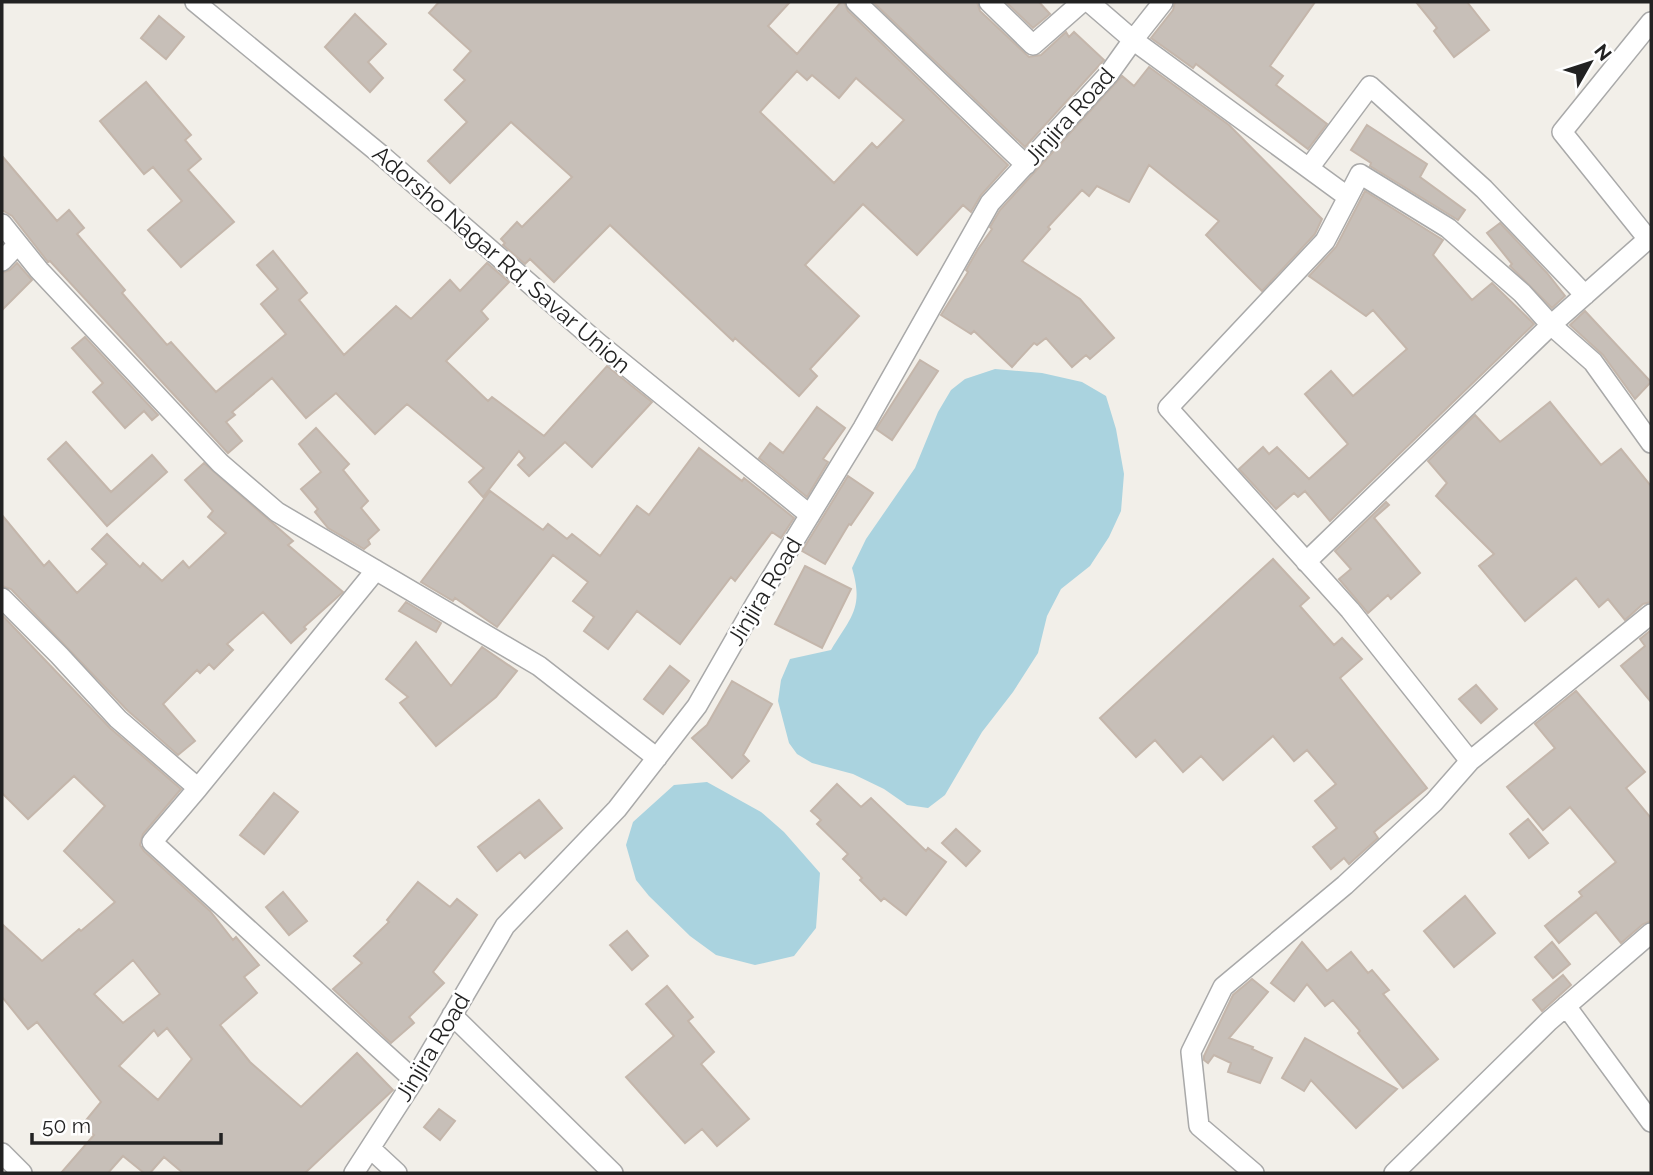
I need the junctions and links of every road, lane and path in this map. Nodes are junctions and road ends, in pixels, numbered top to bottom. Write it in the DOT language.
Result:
graph roads {
  1 [pos="195,2"];
  2 [pos="856,2"];
  3 [pos="989,2"];
  4 [pos="1082,2"];
  5 [pos="1089,2"];
  6 [pos="1163,2"];
  7 [pos="1651,22"];
  8 [pos="1133,40"];
  9 [pos="1026,165"];
  10 [pos="1309,168"];
  11 [pos="1348,197"];
  12 [pos="2,224"];
  13 [pos="18,244"];
  14 [pos="2,261"];
  15 [pos="1585,295"];
  16 [pos="1551,325"];
  17 [pos="1651,443"];
  18 [pos="810,515"];
  19 [pos="1306,562"];
  20 [pos="376,570"];
  21 [pos="2,598"];
  22 [pos="1651,614"];
  23 [pos="657,758"];
  24 [pos="1470,761"];
  25 [pos="198,788"];
  26 [pos="1651,933"];
  27 [pos="1566,1006"];
  28 [pos="452,1015"];
  29 [pos="414,1080"];
  30 [pos="1651,1122"];
  31 [pos="370,1148"];
  32 [pos="2,1153"];
  33 [pos="22,1173"];
  34 [pos="354,1173"];
  35 [pos="397,1173"];
  36 [pos="613,1173"];
  37 [pos="1254,1173"];
  38 [pos="1394,1173"];
  1 -- 18 [label="street, Adorsho Nagar Rd, Savar Union"];
  2 -- 9 [label="street"];
  3 -- 4 [label="street"];
  5 -- 8 [label="street"];
  6 -- 8 [label="street, Jinjira Road"];
  7 -- 15 [label="street"];
  8 -- 9 [label="street, Jinjira Road"];
  8 -- 10 [label="street"];
  9 -- 18 [label="street, Jinjira Road"];
  10 -- 11 [label="street"];
  10 -- 15 [label="street"];
  11 -- 16 [label="street"];
  11 -- 19 [label="street"];
  12 -- 13 [label="street"];
  13 -- 14 [label="street"];
  13 -- 20 [label="street"];
  15 -- 16 [label="street"];
  16 -- 17 [label="street"];
  16 -- 19 [label="street"];
  18 -- 23 [label="street, Jinjira Road"];
  19 -- 24 [label="street"];
  20 -- 23 [label="street"];
  20 -- 25 [label="street"];
  21 -- 25 [label="street"];
  22 -- 24 [label="street"];
  23 -- 28 [label="street, Jinjira Road"];
  24 -- 37 [label="street"];
  25 -- 29 [label="street"];
  26 -- 27 [label="street"];
  27 -- 30 [label="street"];
  27 -- 38 [label="street"];
  28 -- 29 [label="street, Jinjira Road"];
  28 -- 36 [label="street"];
  29 -- 31 [label="street, Jinjira Road"];
  31 -- 34 [label="street, Jinjira Road"];
  31 -- 35 [label="street"];
  32 -- 33 [label="street"];
}
